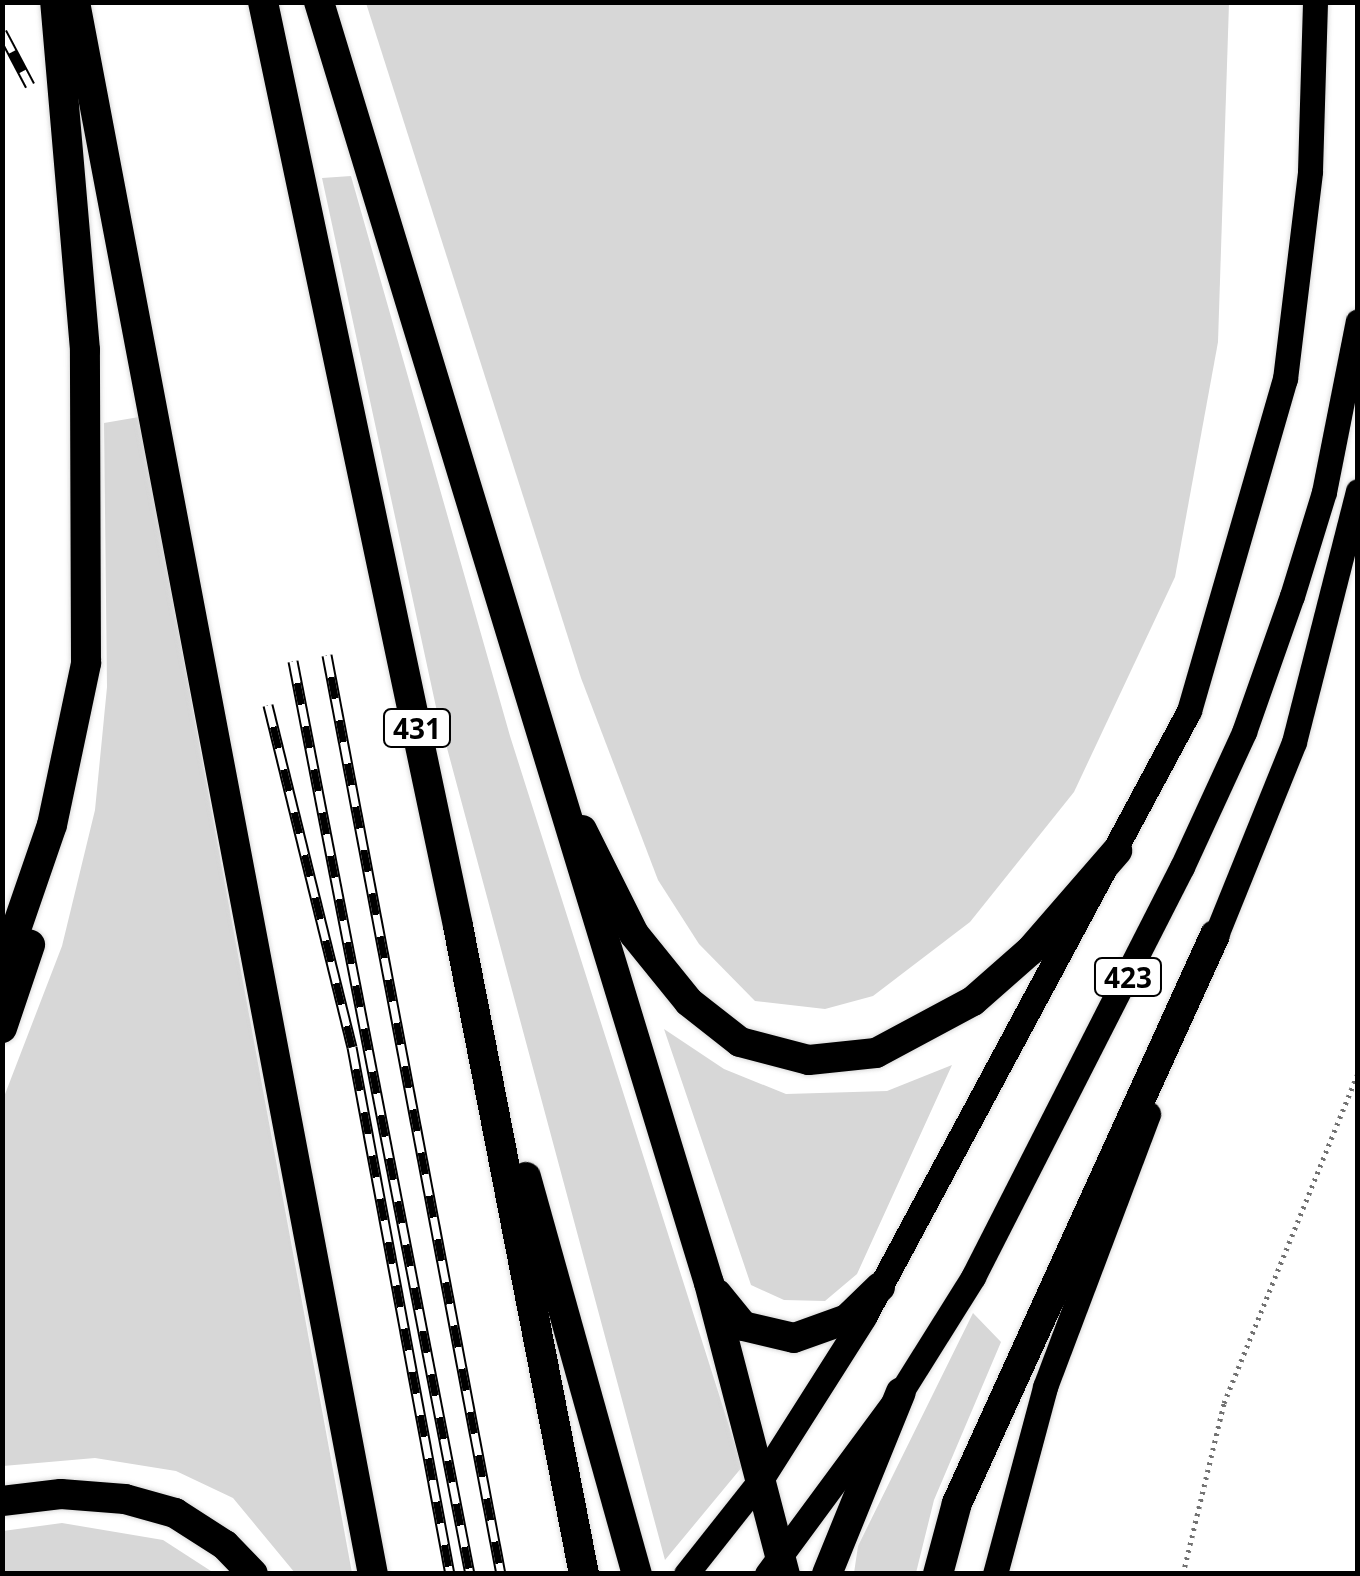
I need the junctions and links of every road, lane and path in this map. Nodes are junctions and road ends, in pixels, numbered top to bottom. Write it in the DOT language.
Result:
graph roads {
  1 [pos="55,2"];
  2 [pos="75,2"];
  3 [pos="263,2"];
  4 [pos="320,2"];
  5 [pos="1315,2"];
  6 [pos="1358,321"];
  7 [pos="1358,491"];
  8 [pos="80,698"];
  9 [pos="529,705"];
  10 [pos="1117,851"];
  11 [pos="458,926"];
  12 [pos="1215,935"];
  13 [pos="2,970"];
  14 [pos="2,1028"];
  15 [pos="1358,1073"];
  16 [pos="709,1283"];
  17 [pos="880,1287"];
  18 [pos="901,1392"];
  19 [pos="762,1478"];
  20 [pos="2,1501"];
  21 [pos="778,1568"];
  22 [pos="253,1574"];
  23 [pos="373,1574"];
  24 [pos="584,1574"];
  25 [pos="637,1574"];
  26 [pos="686,1574"];
  27 [pos="827,1574"];
  28 [pos="938,1574"];
  29 [pos="995,1574"];
  30 [pos="1183,1574"];
  1 -- 8 [label="highway"];
  2 -- 23 [label="highway"];
  3 -- 11 [label="highway, 431"];
  4 -- 9 [label="highway"];
  5 -- 10 [label="main road, 423"];
  6 -- 18 [label="main road, 423"];
  7 -- 12 [label="main road"];
  8 -- 13 [label="highway"];
  8 -- 14 [label="highway"];
  9 -- 10 [label="highway"];
  9 -- 16 [label="highway"];
  10 -- 17 [label="main road, 423"];
  11 -- 24 [label="highway, 431"];
  11 -- 25 [label="highway"];
  12 -- 28 [label="highway"];
  12 -- 29 [label="main road"];
  15 -- 30 [label="path"];
  16 -- 17 [label="highway"];
  16 -- 19 [label="highway"];
  17 -- 19 [label="main road, 423"];
  18 -- 21 [label="main road, 423"];
  18 -- 27 [label="highway"];
  19 -- 21 [label="highway"];
  19 -- 26 [label="main road, 423"];
  20 -- 22 [label="highway"];
}
